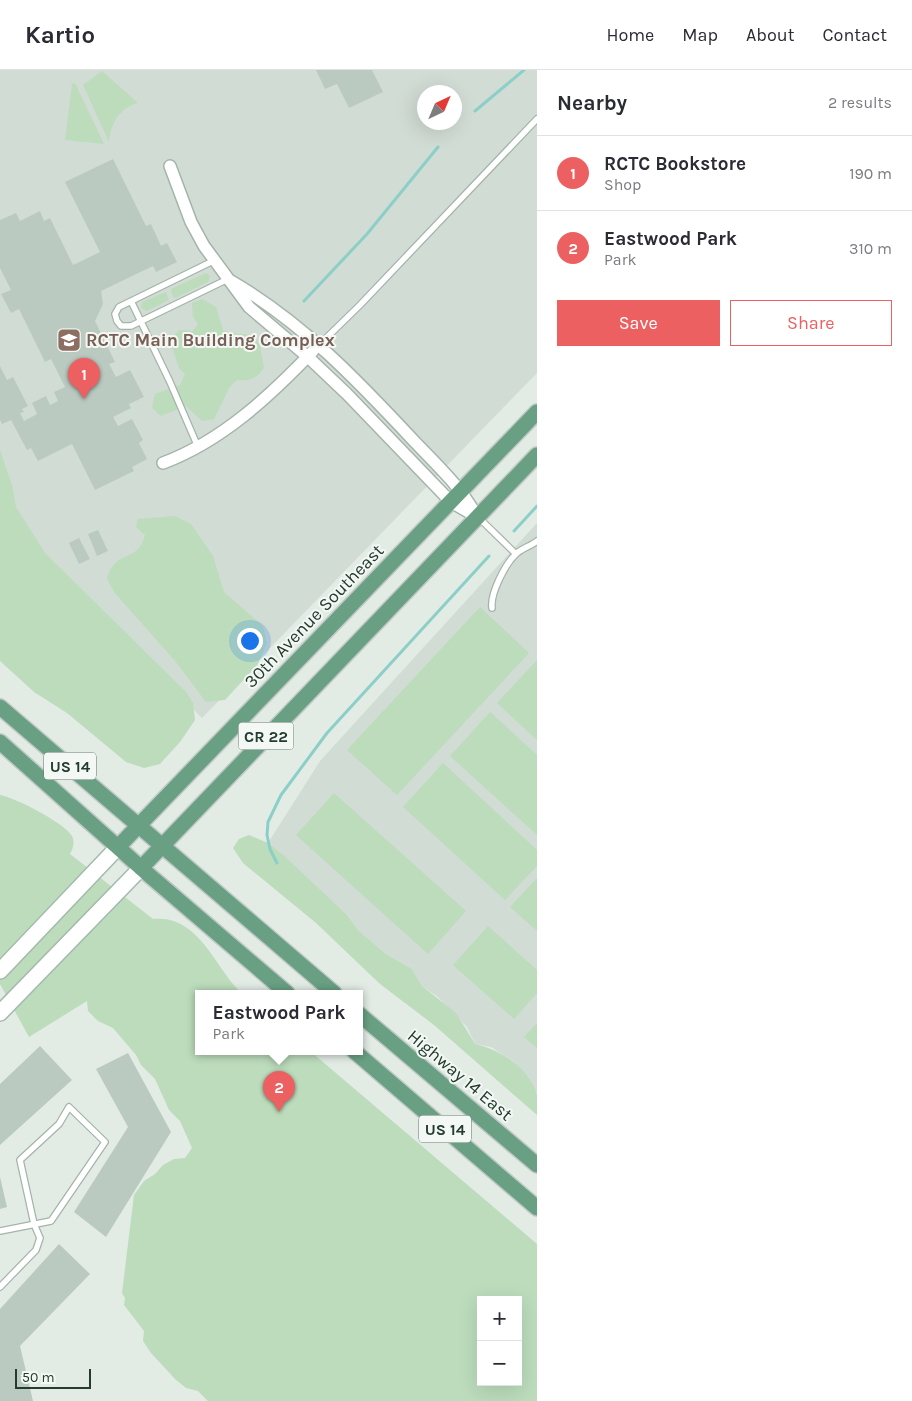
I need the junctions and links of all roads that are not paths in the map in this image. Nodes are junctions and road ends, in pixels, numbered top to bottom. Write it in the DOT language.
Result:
graph roads {
  1 [pos="537,118"];
  2 [pos="170,166"];
  3 [pos="214,261"];
  4 [pos="228,279"];
  5 [pos="131,301"];
  6 [pos="141,322"];
  7 [pos="319,344"];
  8 [pos="308,357"];
  9 [pos="537,412"];
  10 [pos="198,447"];
  11 [pos="537,455"];
  12 [pos="163,463"];
  13 [pos="456,497"];
  14 [pos="477,517"];
  15 [pos="537,541"];
  16 [pos="516,554"];
  17 [pos="492,608"];
  18 [pos="0,707"];
  19 [pos="0,742"];
  20 [pos="139,825"];
  21 [pos="162,845"];
  22 [pos="118,847"];
  23 [pos="141,868"];
  24 [pos="0,971"];
  25 [pos="283,990"];
  26 [pos="331,990"];
  27 [pos="0,1013"];
  28 [pos="363,1017"];
  29 [pos="359,1055"];
  30 [pos="537,1165"];
  31 [pos="537,1208"];
  32 [pos="34,1224"];
  33 [pos="0,1231"];
  34 [pos="0,1287"];
  1 -- 7 [label="lane"];
  2 -- 3 [label="street"];
  3 -- 4 [label="street"];
  3 -- 5 [label="lane"];
  4 -- 6 [label="lane"];
  4 -- 7 [label="street"];
  4 -- 8 [label="street"];
  5 -- 6 [label="lane"];
  5 -- 6 [label="lane"];
  6 -- 10 [label="lane"];
  7 -- 8 [label="street"];
  7 -- 13 [label="street"];
  8 -- 10 [label="street"];
  8 -- 13 [label="street"];
  9 -- 13 [label="main road, 30th Avenue Southeast / CR 22"];
  10 -- 12 [label="street"];
  11 -- 14 [label="main road, CR 22"];
  13 -- 14 [label="street"];
  13 -- 20 [label="main road, 30th Avenue Southeast / CR 22"];
  14 -- 16 [label="lane"];
  14 -- 21 [label="main road, CR 22"];
  15 -- 16 [label="lane"];
  16 -- 17 [label="lane"];
  18 -- 20 [label="main road, US 14"];
  19 -- 22 [label="main road, US 14"];
  20 -- 21 [label="main road, US 14"];
  20 -- 22 [label="main road, 30th Avenue Southeast / CR 22"];
  21 -- 23 [label="main road, CR 22"];
  21 -- 26 [label="main road, US 14"];
  22 -- 23 [label="main road, US 14"];
  22 -- 24 [label="street"];
  23 -- 25 [label="main road, US 14"];
  23 -- 27 [label="street"];
  28 -- 30 [label="main road, Highway 14 East / US 14"];
  29 -- 31 [label="main road, US 14"];
  32 -- 32 [label="lane"];
  32 -- 33 [label="lane"];
  32 -- 34 [label="lane"];
}
